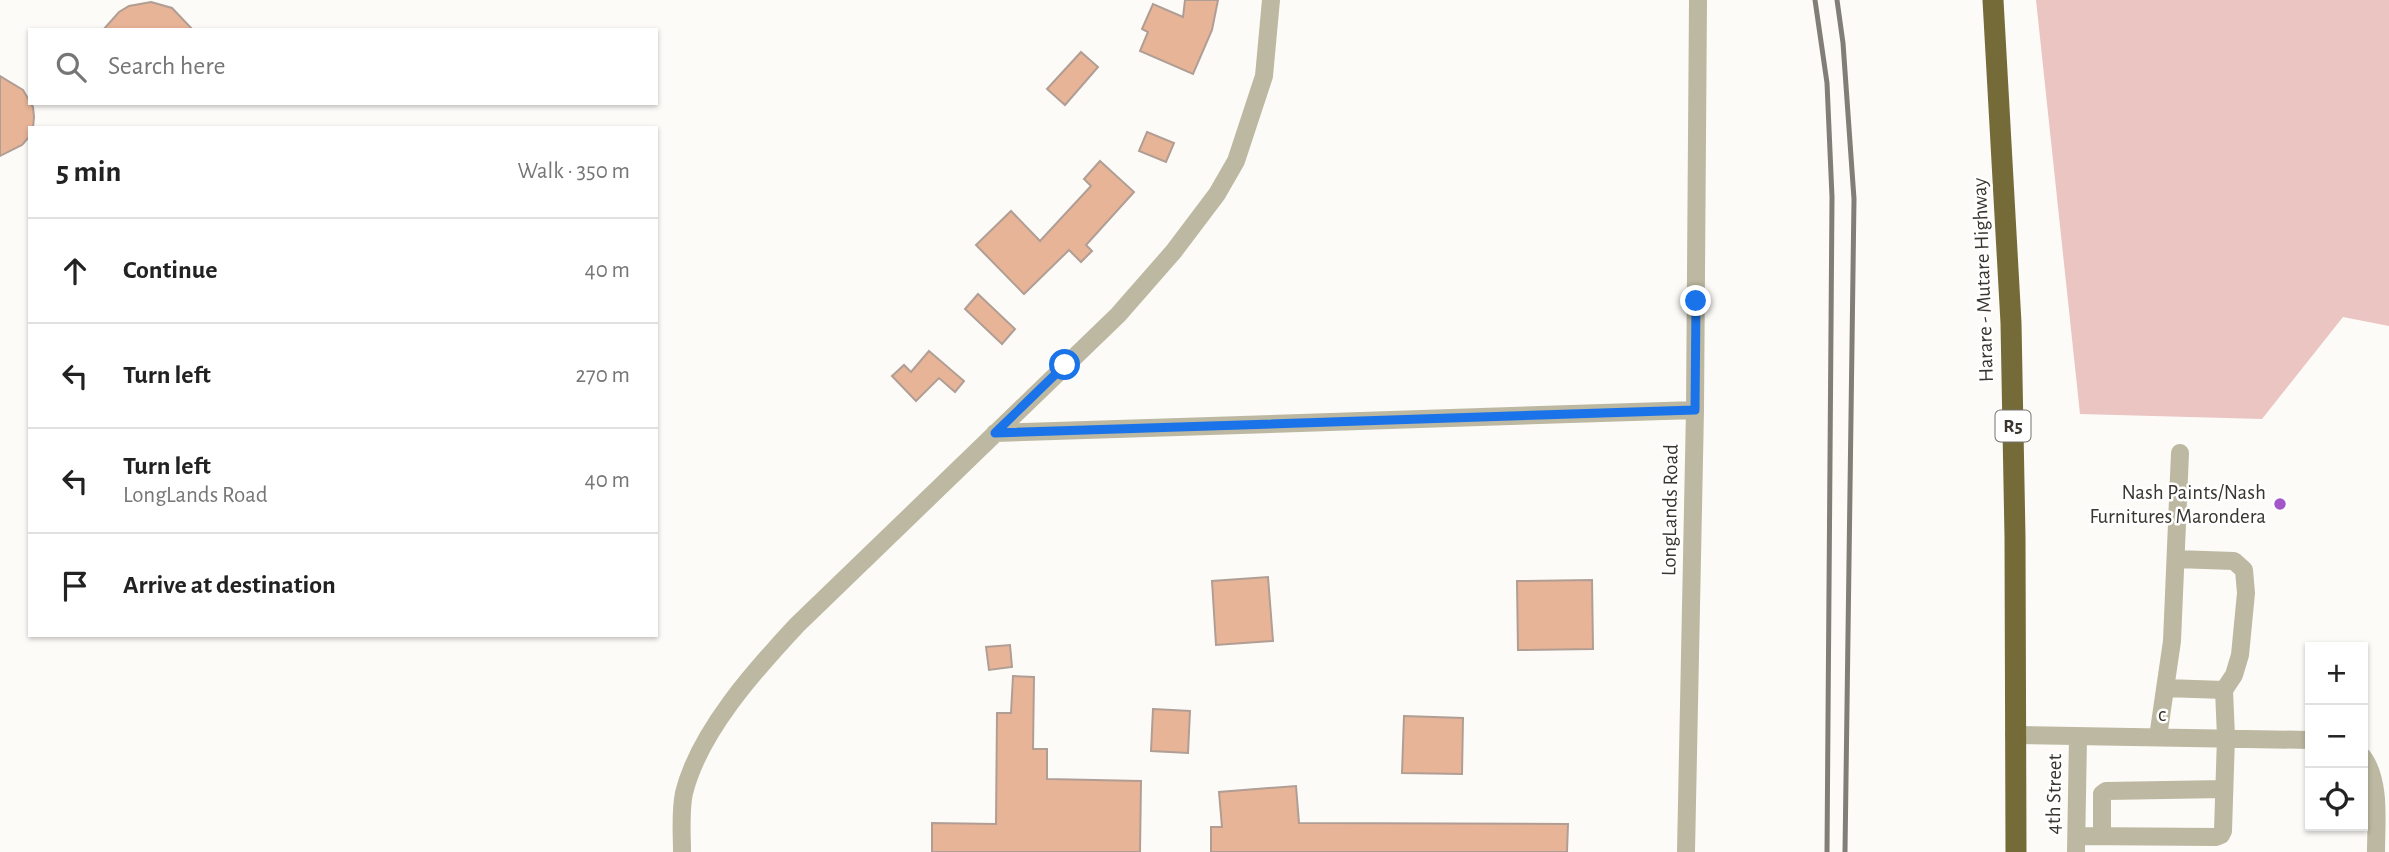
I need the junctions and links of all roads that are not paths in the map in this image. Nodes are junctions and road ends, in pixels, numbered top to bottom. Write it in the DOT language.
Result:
graph roads {
  1 [pos="1272,0"];
  2 [pos="1698,0"];
  3 [pos="1993,0"];
  4 [pos="1695,410"];
  5 [pos="995,433"];
  6 [pos="2180,453"];
  7 [pos="2176,559"];
  8 [pos="2165,688"];
  9 [pos="2224,690"];
  10 [pos="2014,735"];
  11 [pos="2078,737"];
  12 [pos="2158,737"];
  13 [pos="2226,737"];
  14 [pos="2305,740"];
  15 [pos="2368,763"];
  16 [pos="2224,789"];
  17 [pos="2102,836"];
  18 [pos="2077,844"];
  19 [pos="682,852"];
  20 [pos="1686,852"];
  21 [pos="2016,852"];
  22 [pos="2376,852"];
  1 -- 5 [label="street"];
  2 -- 4 [label="street, LongLands Road"];
  3 -- 10 [label="highway, Harare - Mutare Highway / R5"];
  4 -- 5 [label="street"];
  4 -- 20 [label="street, LongLands Road"];
  5 -- 19 [label="street"];
  6 -- 7 [label="street"];
  7 -- 8 [label="street"];
  7 -- 9 [label="street"];
  8 -- 9 [label="street"];
  8 -- 12 [label="street"];
  9 -- 13 [label="street"];
  10 -- 11 [label="street, c"];
  10 -- 21 [label="highway, Harare - Mutare Highway / R5"];
  11 -- 12 [label="street, c"];
  11 -- 18 [label="street, 4th Street"];
  12 -- 13 [label="street, c"];
  13 -- 14 [label="street, c"];
  13 -- 16 [label="street"];
  15 -- 22 [label="street"];
  16 -- 17 [label="street"];
  16 -- 17 [label="street"];
  17 -- 18 [label="street"];
}
